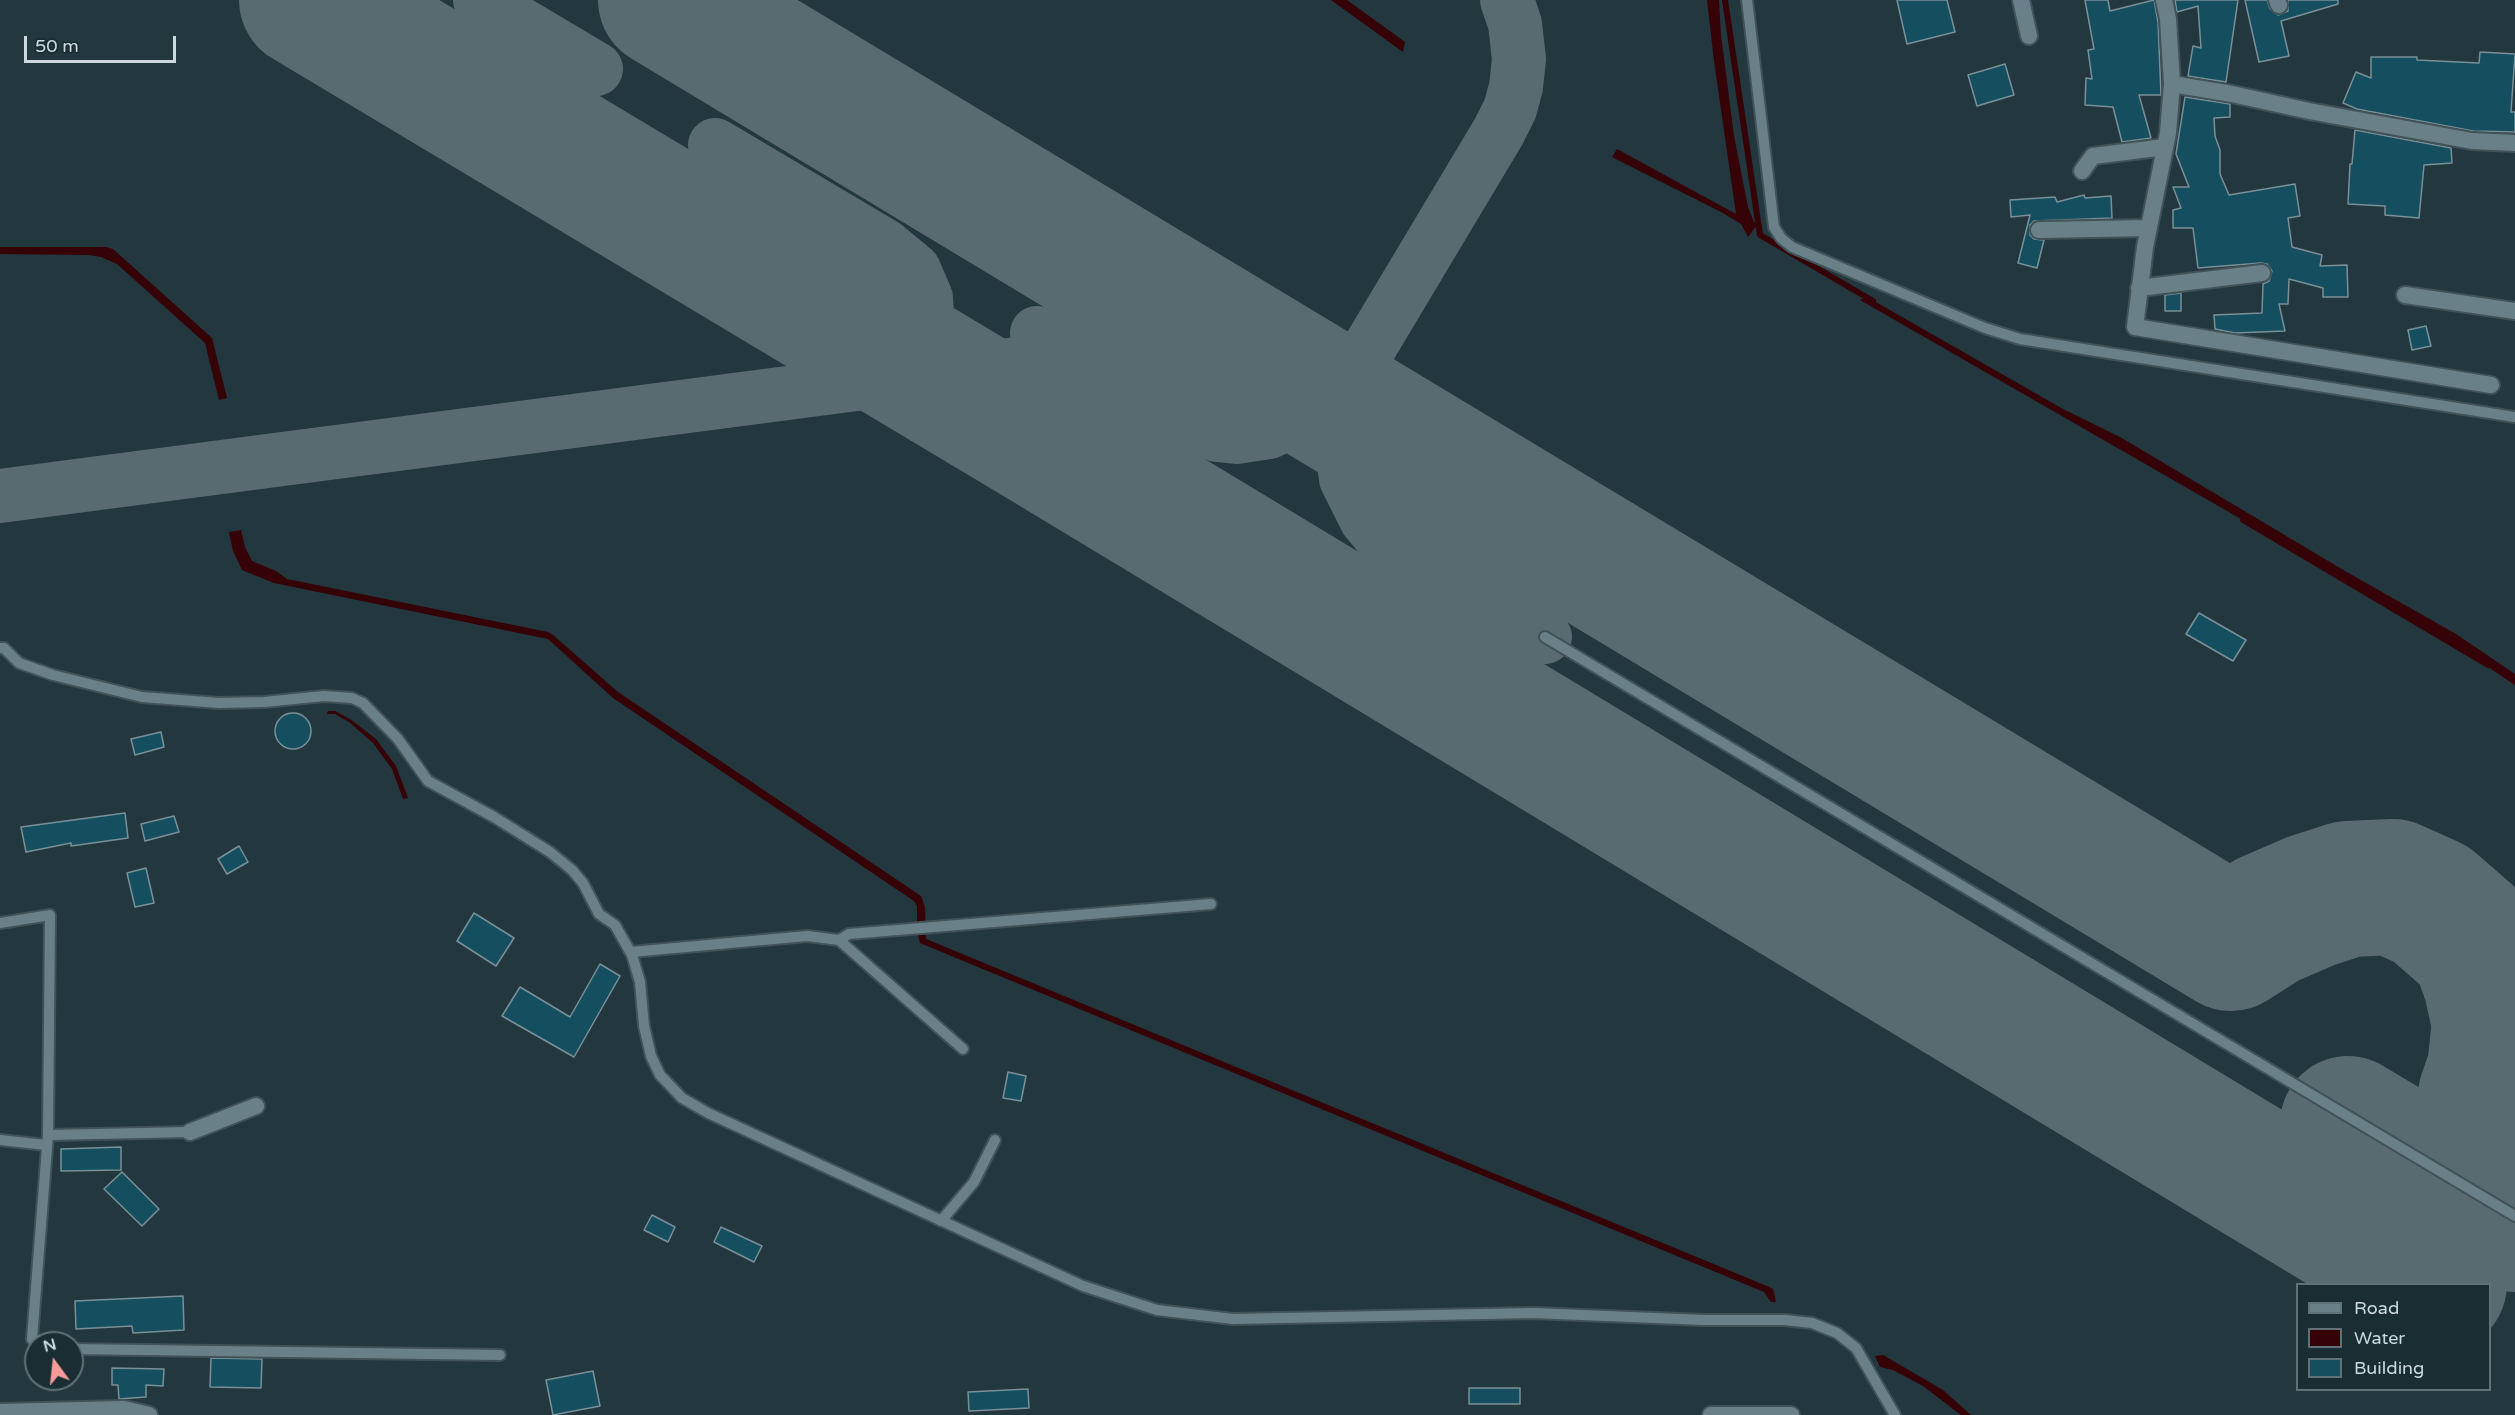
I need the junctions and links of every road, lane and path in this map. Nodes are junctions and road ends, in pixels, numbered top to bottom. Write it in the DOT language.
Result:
graph roads {
  1 [pos="1747,0"];
  2 [pos="2020,0"];
  3 [pos="2164,0"];
  4 [pos="2029,36"];
  5 [pos="2172,84"];
  6 [pos="2515,143"];
  7 [pos="2165,147"];
  8 [pos="2082,171"];
  9 [pos="2149,228"];
  10 [pos="2039,230"];
  11 [pos="2262,273"];
  12 [pos="2139,288"];
  13 [pos="2405,295"];
  14 [pos="2515,311"];
  15 [pos="2491,385"];
  16 [pos="2515,417"];
  17 [pos="1545,637"];
  18 [pos="0,648"];
  19 [pos="1211,904"];
  20 [pos="0,923"];
  21 [pos="839,940"];
  22 [pos="631,952"];
  23 [pos="963,1049"];
  24 [pos="256,1106"];
  25 [pos="190,1132"];
  26 [pos="0,1140"];
  27 [pos="47,1140"];
  28 [pos="995,1140"];
  29 [pos="2515,1216"];
  30 [pos="941,1221"];
  31 [pos="33,1331"];
  32 [pos="84,1349"];
  33 [pos="500,1355"];
  34 [pos="0,1412"];
  35 [pos="148,1415"];
  36 [pos="1712,1415"];
  37 [pos="1782,1415"];
  38 [pos="1791,1415"];
  39 [pos="1895,1415"];
  1 -- 16 [label="lane"];
  2 -- 4 [label="street"];
  3 -- 5 [label="street"];
  5 -- 6 [label="street"];
  5 -- 7 [label="street"];
  7 -- 8 [label="street"];
  7 -- 9 [label="street"];
  9 -- 10 [label="street"];
  9 -- 12 [label="street"];
  11 -- 12 [label="street"];
  12 -- 15 [label="street"];
  13 -- 14 [label="street"];
  17 -- 29 [label="lane"];
  18 -- 22 [label="lane"];
  19 -- 21 [label="lane"];
  20 -- 27 [label="lane"];
  21 -- 22 [label="lane"];
  21 -- 23 [label="lane"];
  22 -- 30 [label="lane"];
  24 -- 25 [label="street"];
  25 -- 27 [label="lane"];
  26 -- 27 [label="lane"];
  27 -- 31 [label="lane"];
  28 -- 30 [label="lane"];
  30 -- 39 [label="lane"];
  32 -- 33 [label="lane"];
  34 -- 35 [label="street"];
  36 -- 37 [label="street"];
  37 -- 38 [label="street"];
}
